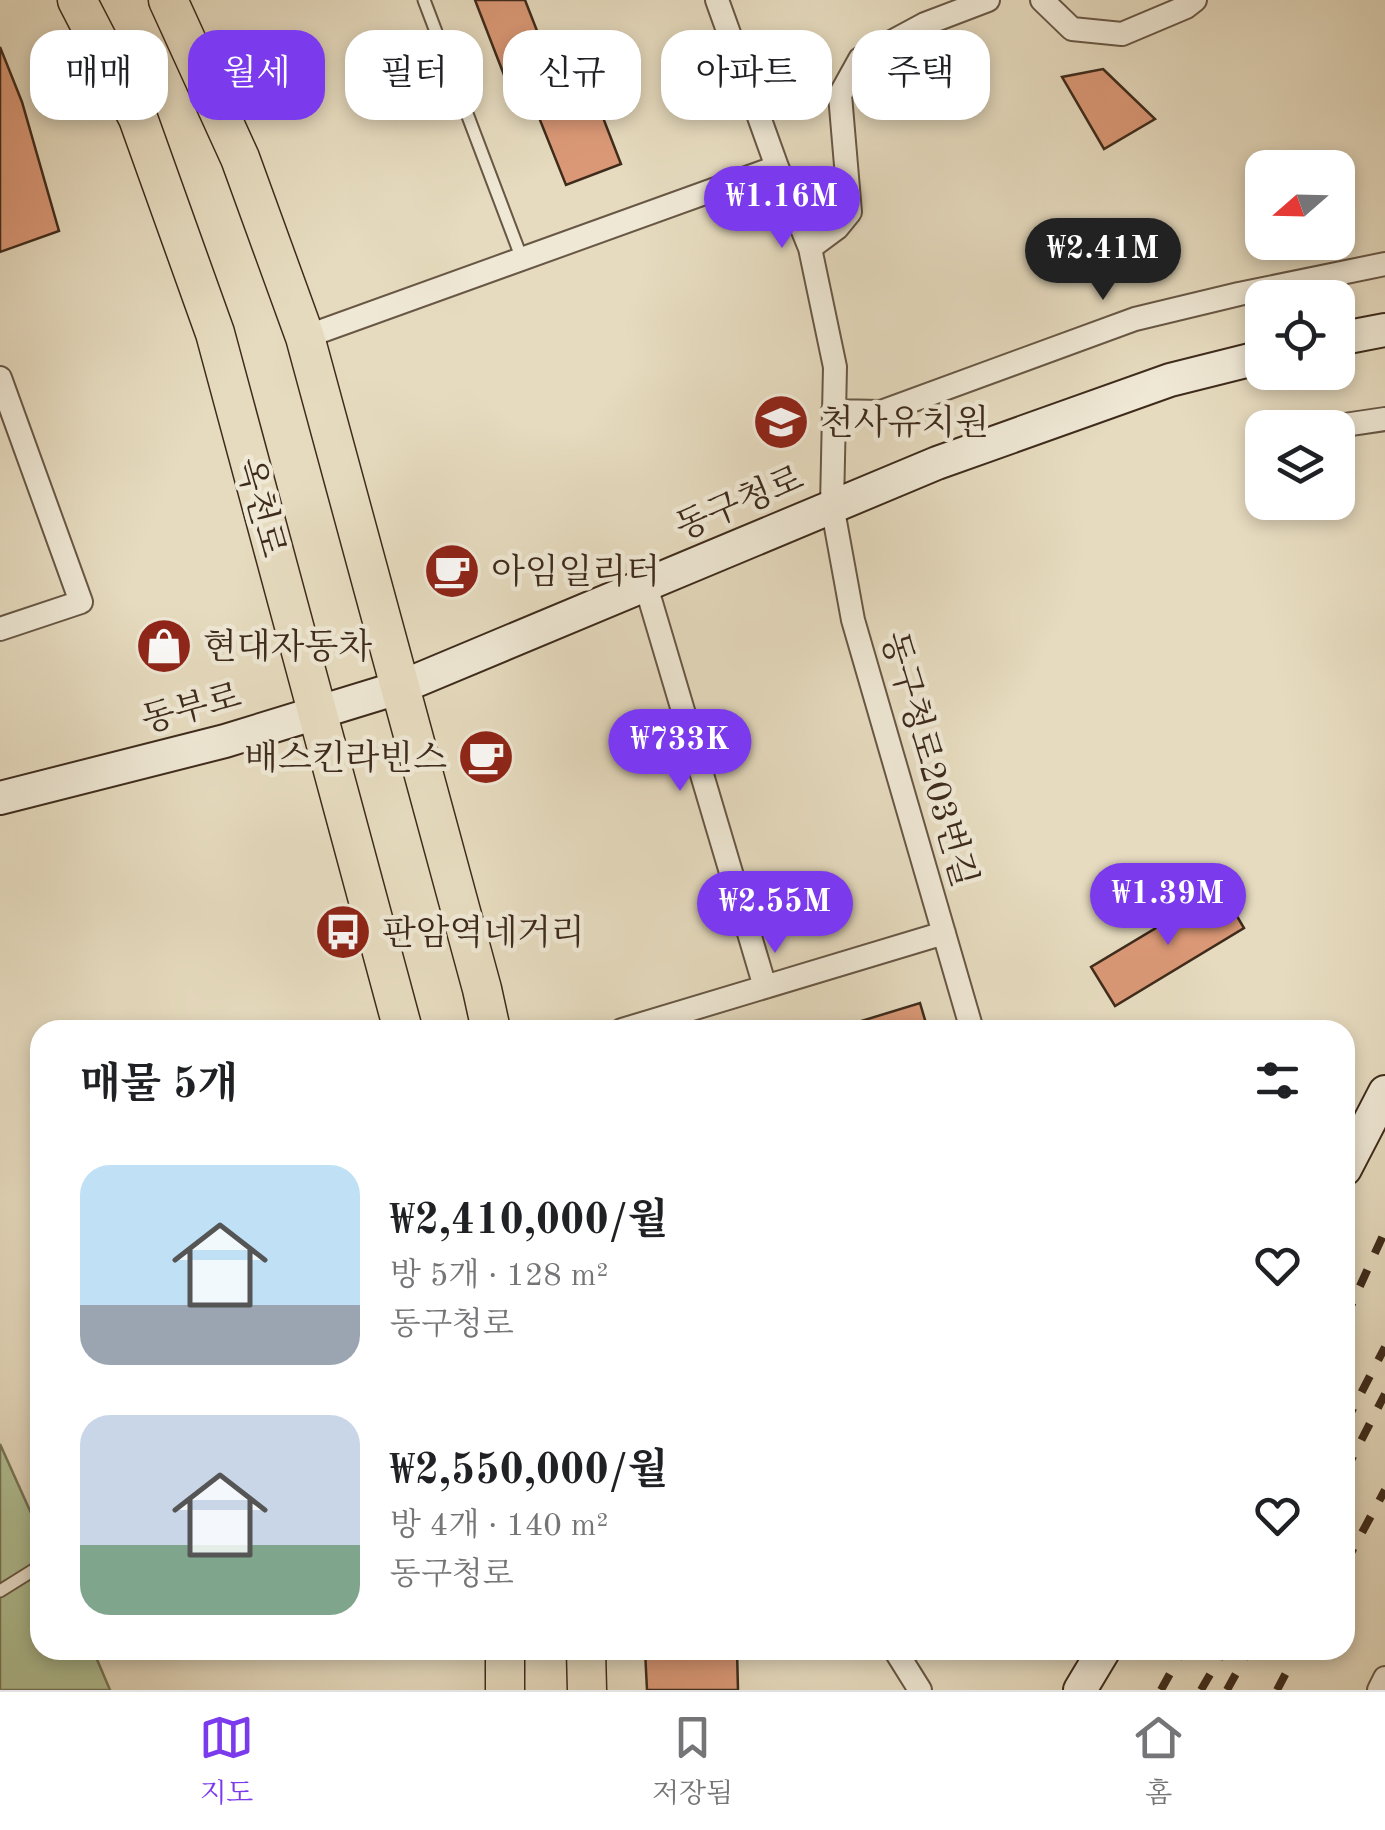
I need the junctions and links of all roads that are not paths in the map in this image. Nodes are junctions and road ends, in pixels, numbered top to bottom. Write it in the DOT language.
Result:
graph roads {
  1 [pos="77,0"];
  2 [pos="168,0"];
  3 [pos="424,0"];
  4 [pos="717,0"];
  5 [pos="988,0"];
  6 [pos="1042,0"];
  7 [pos="1196,0"];
  8 [pos="777,168"];
  9 [pos="810,248"];
  10 [pos="522,259"];
  11 [pos="1385,264"];
  12 [pos="1385,330"];
  13 [pos="1355,336"];
  14 [pos="305,337"];
  15 [pos="1245,361"];
  16 [pos="0,378"];
  17 [pos="833,411"];
  18 [pos="1385,420"];
  19 [pos="1355,424"];
  20 [pos="832,506"];
  21 [pos="646,586"];
  22 [pos="0,629"];
  23 [pos="401,686"];
  24 [pos="318,713"];
  25 [pos="0,798"];
  26 [pos="944,933"];
  27 [pos="765,987"];
  28 [pos="400,1020"];
  29 [pos="488,1020"];
  30 [pos="677,1020"];
  31 [pos="969,1020"];
  32 [pos="1385,1092"];
  33 [pos="1355,1150"];
  34 [pos="30,1572"];
  35 [pos="0,1591"];
  36 [pos="505,1660"];
  37 [pos="586,1660"];
  38 [pos="901,1660"];
  39 [pos="1098,1660"];
  40 [pos="1385,1678"];
  41 [pos="505,1690"];
  42 [pos="587,1690"];
  43 [pos="920,1690"];
  44 [pos="1080,1690"];
  45 [pos="1379,1690"];
  1 -- 24 [label="main road, 옥천로"];
  2 -- 14 [label="main road"];
  3 -- 10 [label="lane"];
  4 -- 8 [label="street, 동구청로203번길"];
  5 -- 9 [label="street"];
  6 -- 7 [label="street"];
  8 -- 9 [label="street, 동구청로203번길"];
  8 -- 10 [label="street"];
  9 -- 17 [label="street, 동구청로203번길"];
  10 -- 14 [label="street"];
  11 -- 17 [label="street"];
  12 -- 13 [label="main road"];
  14 -- 23 [label="main road"];
  15 -- 20 [label="main road, 동구청로"];
  16 -- 22 [label="street"];
  17 -- 20 [label="street, 동구청로203번길"];
  18 -- 19 [label="street"];
  20 -- 21 [label="main road, 동구청로"];
  20 -- 26 [label="street, 동구청로203번길"];
  21 -- 23 [label="main road, 동구청로"];
  21 -- 27 [label="street"];
  23 -- 24 [label="main road, 동부로"];
  23 -- 29 [label="main road"];
  24 -- 25 [label="main road, 동부로"];
  24 -- 28 [label="main road, 옥천로"];
  26 -- 27 [label="street"];
  26 -- 31 [label="street, 동구청로203번길"];
  27 -- 30 [label="street"];
  32 -- 33 [label="main road"];
  34 -- 35 [label="lane"];
  36 -- 41 [label="main road"];
  37 -- 42 [label="main road"];
  38 -- 43 [label="street"];
  39 -- 44 [label="main road"];
  40 -- 45 [label="street"];
}
